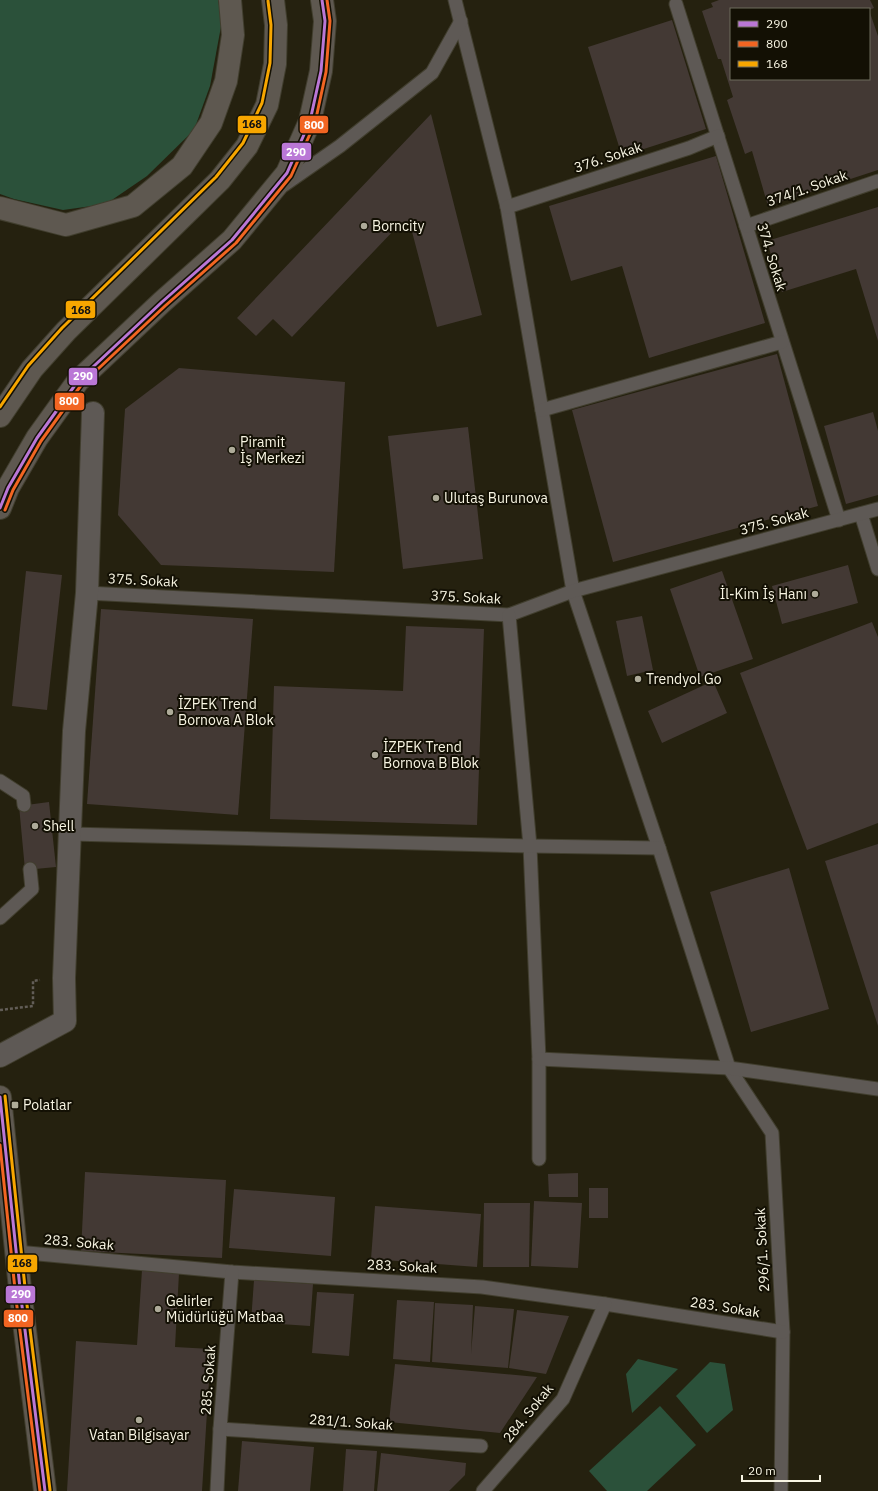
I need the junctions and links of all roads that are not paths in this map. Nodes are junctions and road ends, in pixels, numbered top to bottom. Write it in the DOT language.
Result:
graph roads {
  1 [pos="230,0"];
  2 [pos="274,0"];
  3 [pos="322,0"];
  4 [pos="455,0"];
  5 [pos="676,4"];
  6 [pos="461,20"];
  7 [pos="718,136"];
  8 [pos="878,181"];
  9 [pos="267,196"];
  10 [pos="506,207"];
  11 [pos="0,208"];
  12 [pos="746,226"];
  13 [pos="782,342"];
  14 [pos="542,410"];
  15 [pos="93,413"];
  16 [pos="0,416"];
  17 [pos="0,508"];
  18 [pos="878,509"];
  19 [pos="861,514"];
  20 [pos="839,520"];
  21 [pos="878,569"];
  22 [pos="573,591"];
  23 [pos="87,593"];
  24 [pos="509,615"];
  25 [pos="0,781"];
  26 [pos="24,805"];
  27 [pos="70,834"];
  28 [pos="530,846"];
  29 [pos="659,848"];
  30 [pos="30,869"];
  31 [pos="0,918"];
  32 [pos="0,1056"];
  33 [pos="539,1059"];
  34 [pos="729,1068"];
  35 [pos="878,1088"];
  36 [pos="0,1097"];
  37 [pos="539,1159"];
  38 [pos="17,1252"];
  39 [pos="232,1272"];
  40 [pos="605,1304"];
  41 [pos="783,1332"];
  42 [pos="220,1429"];
  43 [pos="481,1446"];
  44 [pos="45,1491"];
  45 [pos="217,1491"];
  46 [pos="483,1491"];
  47 [pos="781,1491"];
  1 -- 11 [label="main road"];
  2 -- 16 [label="main road"];
  3 -- 9 [label="main road"];
  4 -- 6 [label="lane, 296/1. Sokak"];
  5 -- 7 [label="lane, 374. Sokak"];
  6 -- 9 [label="lane"];
  6 -- 10 [label="lane, 296/1. Sokak"];
  7 -- 10 [label="lane, 376. Sokak"];
  7 -- 12 [label="lane, 374. Sokak"];
  8 -- 12 [label="lane, 374/1. Sokak"];
  9 -- 17 [label="main road"];
  10 -- 14 [label="lane, 296/1. Sokak"];
  12 -- 13 [label="lane, 374. Sokak"];
  13 -- 14 [label="lane"];
  13 -- 20 [label="lane, 374. Sokak"];
  14 -- 22 [label="lane, 296/1. Sokak"];
  15 -- 23 [label="street"];
  18 -- 19 [label="lane, 375. Sokak"];
  19 -- 20 [label="lane, 375. Sokak"];
  19 -- 21 [label="lane"];
  20 -- 22 [label="lane, 375. Sokak"];
  22 -- 24 [label="lane, 375. Sokak"];
  22 -- 29 [label="lane, 296/1. Sokak"];
  23 -- 24 [label="lane, 375. Sokak"];
  23 -- 27 [label="street"];
  24 -- 28 [label="lane"];
  25 -- 26 [label="lane"];
  27 -- 28 [label="lane"];
  27 -- 32 [label="street"];
  28 -- 29 [label="lane"];
  28 -- 33 [label="lane"];
  29 -- 34 [label="lane, 296/1. Sokak"];
  30 -- 31 [label="lane"];
  33 -- 34 [label="lane"];
  33 -- 37 [label="lane"];
  34 -- 35 [label="lane"];
  34 -- 41 [label="lane, 296/1. Sokak"];
  36 -- 38 [label="main road"];
  38 -- 39 [label="lane, 283. Sokak"];
  38 -- 44 [label="main road"];
  39 -- 40 [label="lane, 283. Sokak"];
  39 -- 42 [label="lane, 285. Sokak"];
  40 -- 41 [label="lane, 283. Sokak"];
  40 -- 46 [label="lane, 284. Sokak"];
  41 -- 47 [label="lane, 296/1. Sokak"];
  42 -- 43 [label="lane, 281/1. Sokak"];
  42 -- 45 [label="lane, 285. Sokak"];
}
